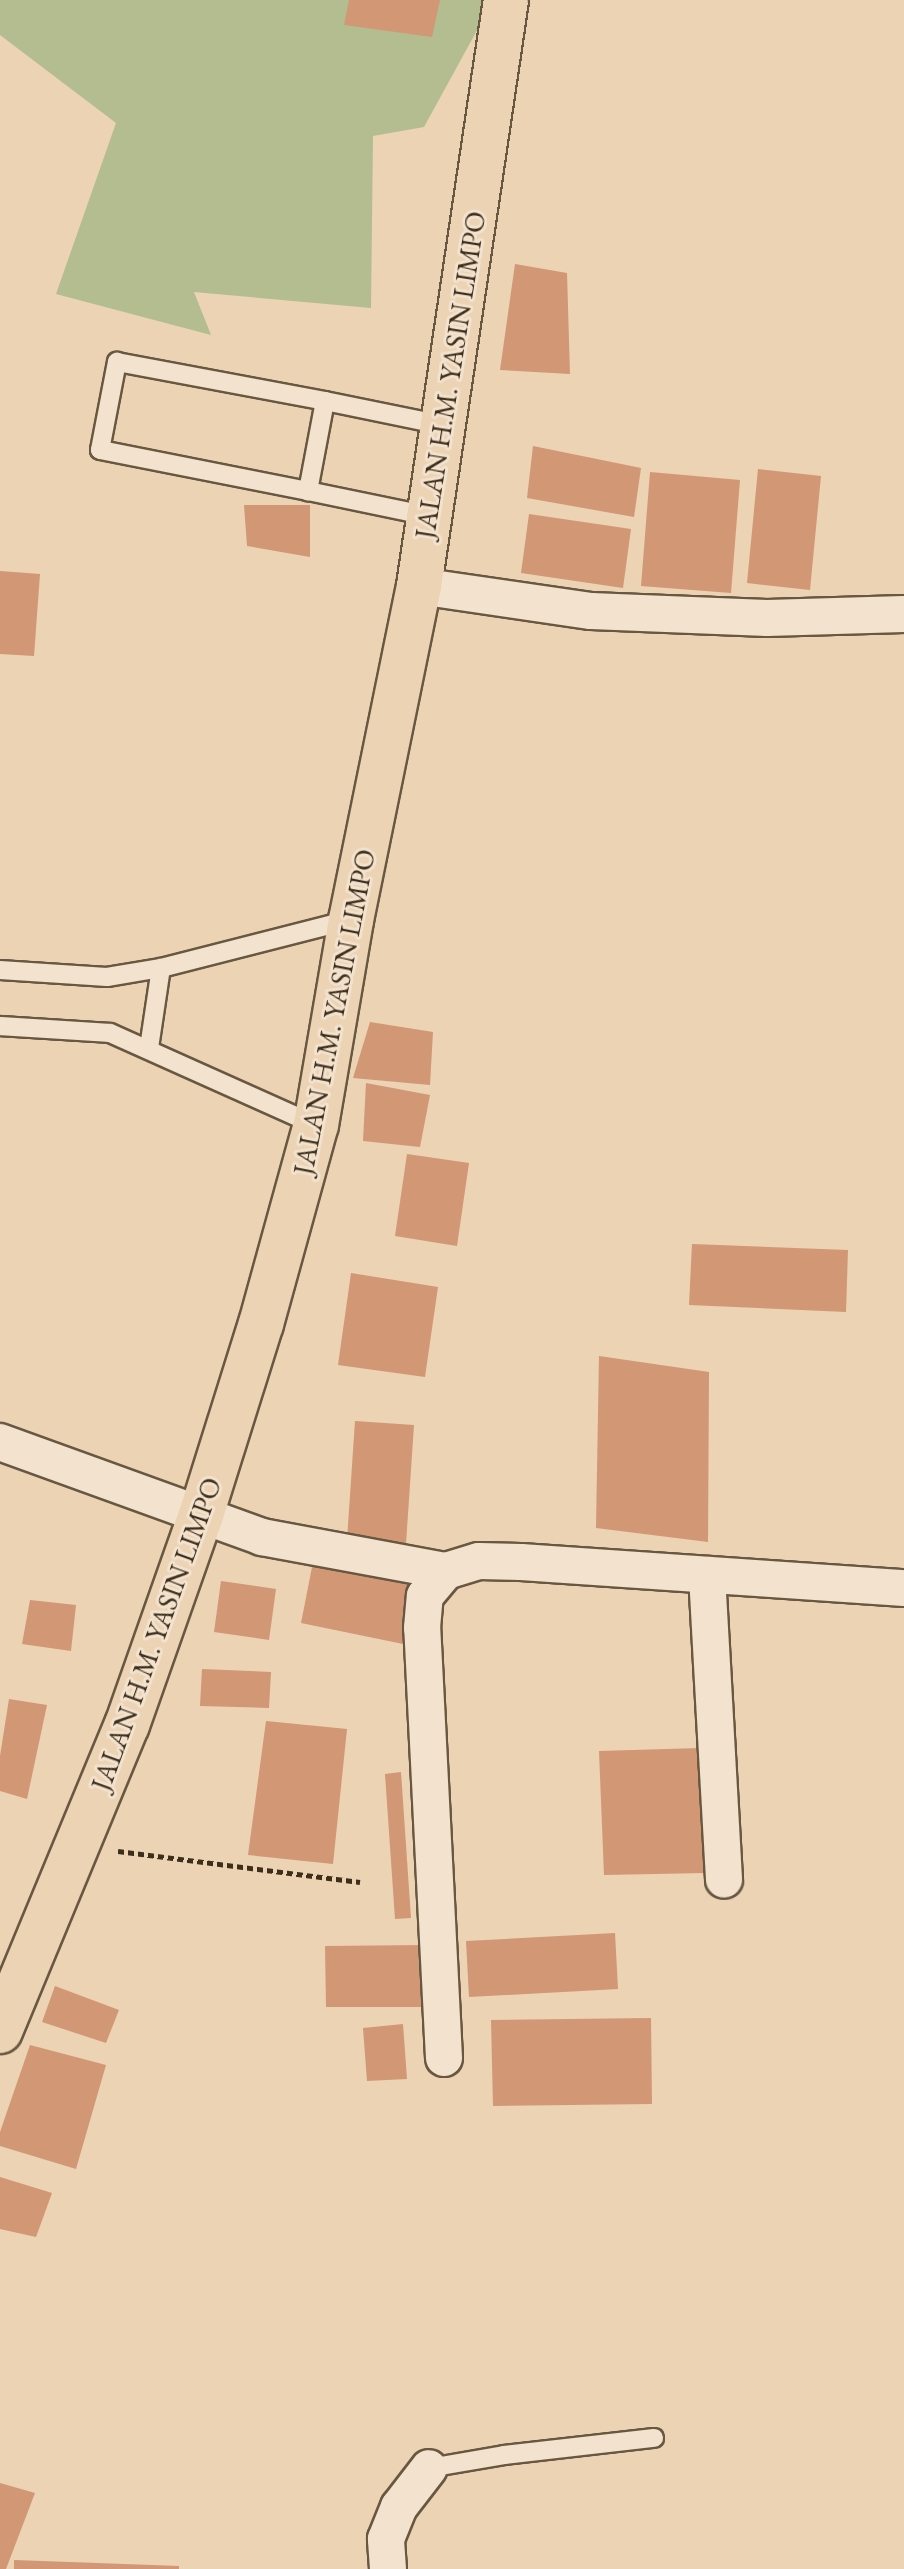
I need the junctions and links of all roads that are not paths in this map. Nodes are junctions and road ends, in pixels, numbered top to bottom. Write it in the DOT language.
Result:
graph roads {
  1 [pos="506,0"];
  2 [pos="325,401"];
  3 [pos="442,425"];
  4 [pos="308,491"];
  5 [pos="429,516"];
  6 [pos="419,586"];
  7 [pos="904,614"];
  8 [pos="351,920"];
  9 [pos="161,968"];
  10 [pos="0,970"];
  11 [pos="0,1026"];
  12 [pos="149,1048"];
  13 [pos="316,1125"];
  14 [pos="0,1442"];
  15 [pos="201,1515"];
  16 [pos="446,1571"];
  17 [pos="707,1575"];
  18 [pos="904,1588"];
  19 [pos="724,1880"];
  20 [pos="0,2031"];
  21 [pos="444,2058"];
  22 [pos="654,2438"];
  23 [pos="429,2468"];
  24 [pos="388,2569"];
  1 -- 3 [label="main road, JALAN H.M. YASIN LIMPO"];
  2 -- 3 [label="lane"];
  2 -- 4 [label="lane"];
  2 -- 4 [label="lane"];
  3 -- 5 [label="main road, JALAN H.M. YASIN LIMPO"];
  4 -- 5 [label="lane"];
  5 -- 6 [label="main road, JALAN H.M. YASIN LIMPO"];
  6 -- 7 [label="street"];
  6 -- 8 [label="main road, JALAN H.M. YASIN LIMPO"];
  8 -- 9 [label="lane"];
  8 -- 13 [label="main road, JALAN H.M. YASIN LIMPO"];
  9 -- 10 [label="lane"];
  9 -- 12 [label="lane"];
  11 -- 12 [label="lane"];
  12 -- 13 [label="lane"];
  13 -- 15 [label="main road, JALAN H.M. YASIN LIMPO"];
  14 -- 15 [label="street"];
  15 -- 16 [label="street"];
  15 -- 20 [label="main road, JALAN H.M. YASIN LIMPO"];
  16 -- 17 [label="street"];
  16 -- 21 [label="street"];
  17 -- 18 [label="street"];
  17 -- 19 [label="street"];
  22 -- 23 [label="lane"];
  23 -- 24 [label="street"];
}
